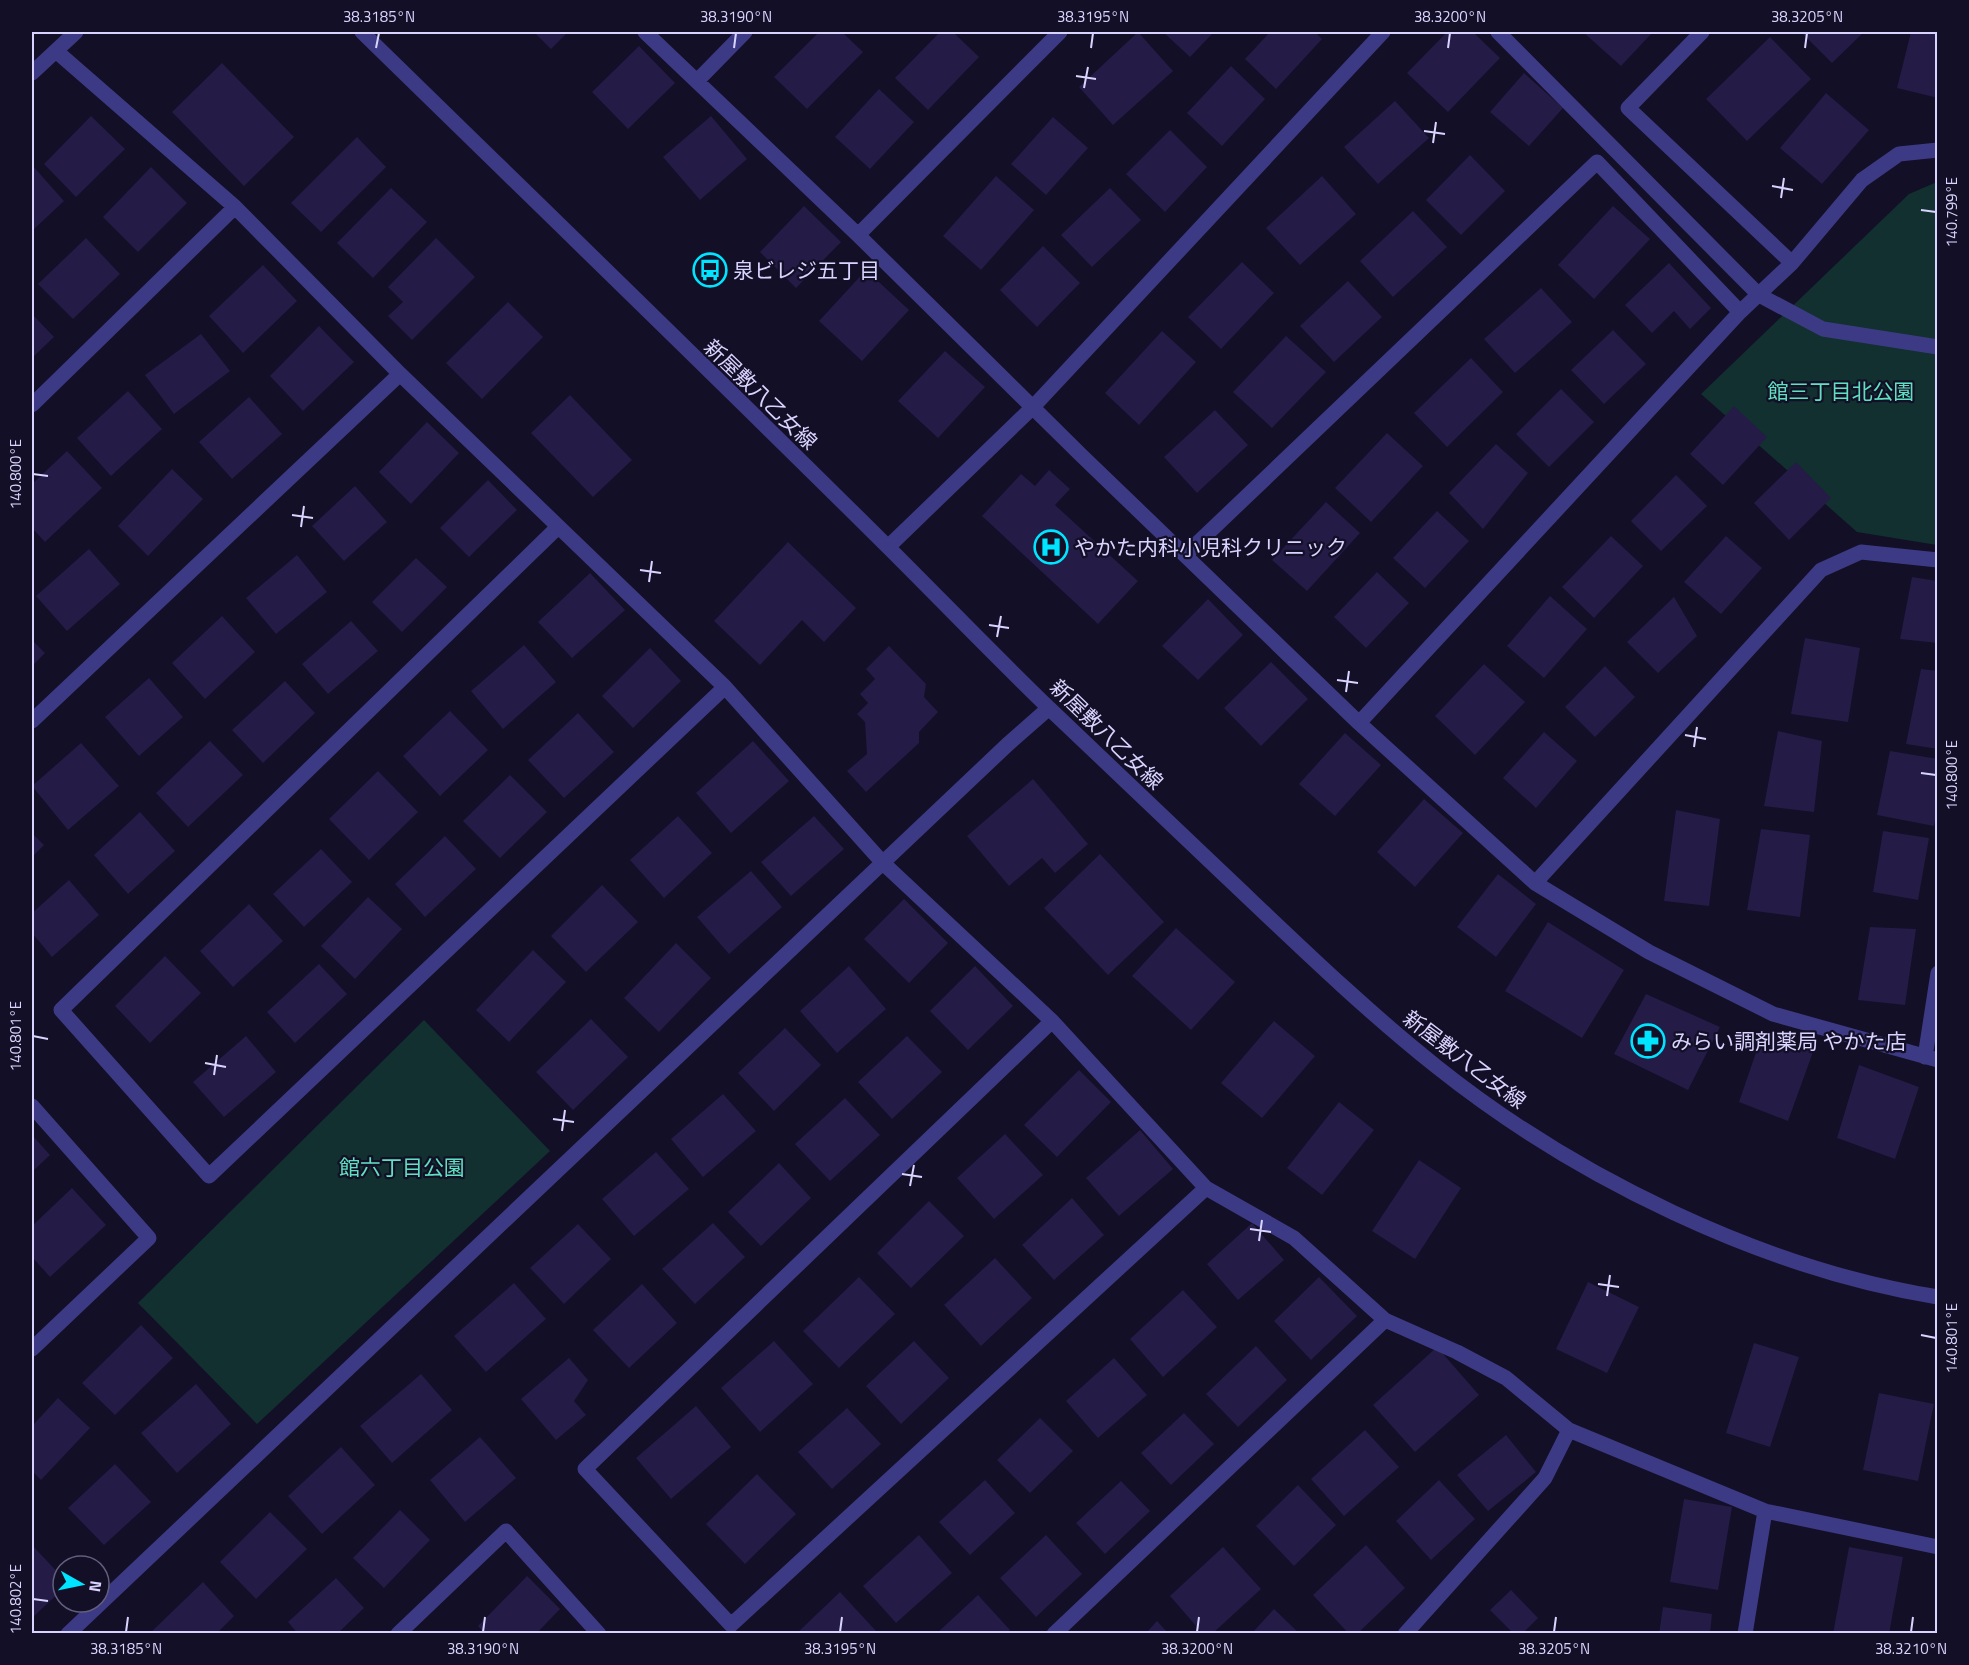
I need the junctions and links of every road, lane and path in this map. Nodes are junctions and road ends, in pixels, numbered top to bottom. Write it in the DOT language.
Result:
graph roads {
  1 [pos="76,32"];
  2 [pos="362,32"];
  3 [pos="645,32"];
  4 [pos="746,32"];
  5 [pos="1060,32"];
  6 [pos="1383,32"];
  7 [pos="1498,32"];
  8 [pos="1702,32"];
  9 [pos="56,51"];
  10 [pos="32,74"];
  11 [pos="697,81"];
  12 [pos="1938,150"];
  13 [pos="236,207"];
  14 [pos="858,235"];
  15 [pos="1792,263"];
  16 [pos="1759,295"];
  17 [pos="1740,312"];
  18 [pos="1938,347"];
  19 [pos="400,374"];
  20 [pos="32,405"];
  21 [pos="1033,407"];
  22 [pos="558,527"];
  23 [pos="888,547"];
  24 [pos="1185,555"];
  25 [pos="1938,560"];
  26 [pos="725,687"];
  27 [pos="1049,708"];
  28 [pos="32,721"];
  29 [pos="1359,723"];
  30 [pos="883,863"];
  31 [pos="1536,883"];
  32 [pos="1938,973"];
  33 [pos="1052,1021"];
  34 [pos="1931,1058"];
  35 [pos="32,1106"];
  36 [pos="1206,1188"];
  37 [pos="1938,1297"];
  38 [pos="1385,1320"];
  39 [pos="32,1349"];
  40 [pos="1569,1430"];
  41 [pos="1764,1511"];
  42 [pos="1938,1547"];
  43 [pos="1414,1630"];
  44 [pos="68,1634"];
  45 [pos="398,1634"];
  46 [pos="599,1634"];
  47 [pos="1054,1634"];
  48 [pos="1744,1634"];
  1 -- 9 [label="street"];
  2 -- 23 [label="street, 新屋敷八乙女線"];
  3 -- 11 [label="street"];
  4 -- 11 [label="street"];
  5 -- 14 [label="street"];
  6 -- 21 [label="street"];
  7 -- 16 [label="street"];
  8 -- 15 [label="street"];
  9 -- 10 [label="street"];
  9 -- 13 [label="street"];
  11 -- 14 [label="street"];
  12 -- 15 [label="street"];
  13 -- 19 [label="street"];
  13 -- 20 [label="street"];
  14 -- 21 [label="street"];
  15 -- 16 [label="street"];
  16 -- 17 [label="street"];
  16 -- 18 [label="street"];
  17 -- 24 [label="street"];
  17 -- 29 [label="street"];
  19 -- 22 [label="street"];
  19 -- 28 [label="street"];
  21 -- 23 [label="street"];
  21 -- 24 [label="street"];
  22 -- 26 [label="street"];
  22 -- 26 [label="street"];
  23 -- 27 [label="street, 新屋敷八乙女線"];
  24 -- 29 [label="street"];
  25 -- 31 [label="street"];
  26 -- 30 [label="street"];
  27 -- 30 [label="street"];
  27 -- 37 [label="street, 新屋敷八乙女線"];
  29 -- 31 [label="street"];
  30 -- 33 [label="street"];
  30 -- 44 [label="street"];
  31 -- 34 [label="street"];
  32 -- 34 [label="street"];
  33 -- 36 [label="street"];
  33 -- 36 [label="street"];
  35 -- 39 [label="street"];
  36 -- 38 [label="street"];
  38 -- 40 [label="street"];
  38 -- 47 [label="street"];
  40 -- 41 [label="street"];
  40 -- 43 [label="street"];
  41 -- 42 [label="street"];
  41 -- 48 [label="street"];
  45 -- 46 [label="street"];
}
